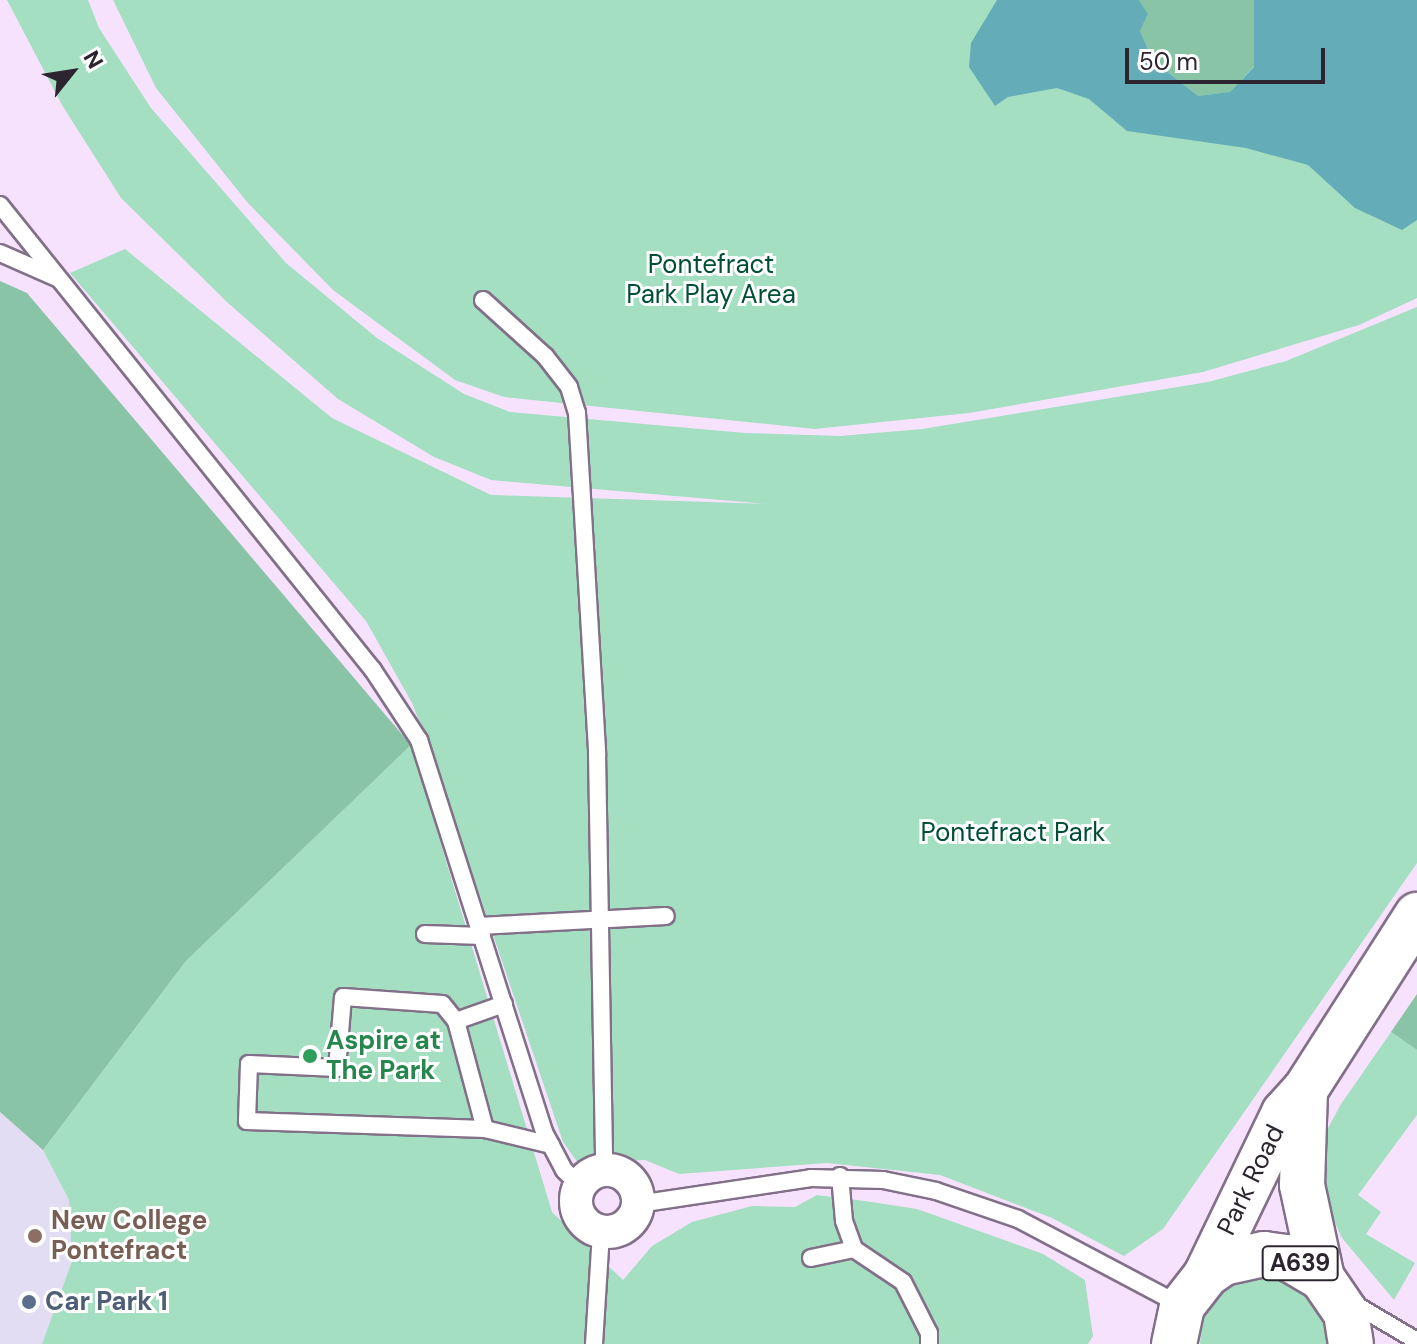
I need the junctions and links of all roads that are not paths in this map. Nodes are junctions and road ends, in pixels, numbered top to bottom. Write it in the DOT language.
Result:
graph roads {
  1 [pos="0,205"];
  2 [pos="0,253"];
  3 [pos="61,280"];
  4 [pos="483,300"];
  5 [pos="666,916"];
  6 [pos="599,923"];
  7 [pos="1412,927"];
  8 [pos="480,931"];
  9 [pos="425,934"];
  10 [pos="504,1004"];
  11 [pos="456,1021"];
  12 [pos="1305,1090"];
  13 [pos="485,1129"];
  14 [pos="551,1145"];
  15 [pos="840,1176"];
  16 [pos="592,1178"];
  17 [pos="638,1204"];
  18 [pos="601,1232"];
  19 [pos="854,1249"];
  20 [pos="811,1258"];
  21 [pos="1329,1286"];
  22 [pos="1187,1308"];
  23 [pos="1417,1341"];
  24 [pos="594,1344"];
  25 [pos="929,1344"];
  26 [pos="1351,1344"];
  1 -- 3 [label="lane"];
  2 -- 3 [label="lane"];
  3 -- 8 [label="lane"];
  4 -- 6 [label="lane"];
  5 -- 6 [label="lane"];
  6 -- 8 [label="lane"];
  6 -- 16 [label="lane"];
  7 -- 12 [label="main road, Park Road"];
  8 -- 9 [label="lane"];
  8 -- 10 [label="lane"];
  10 -- 11 [label="lane"];
  10 -- 14 [label="lane"];
  11 -- 13 [label="lane"];
  11 -- 13 [label="lane"];
  12 -- 21 [label="main road, Park Road"];
  12 -- 22 [label="main road, Park Road"];
  13 -- 14 [label="lane"];
  14 -- 16 [label="lane"];
  15 -- 17 [label="lane"];
  15 -- 19 [label="lane"];
  15 -- 22 [label="lane"];
  16 -- 17 [label="street"];
  16 -- 18 [label="street"];
  17 -- 18 [label="street"];
  18 -- 24 [label="lane"];
  19 -- 20 [label="lane"];
  19 -- 25 [label="lane"];
  21 -- 22 [label="main road, Park Road / A639"];
  21 -- 23 [label="lane"];
  21 -- 26 [label="main road, Park Road / A639"];
}
